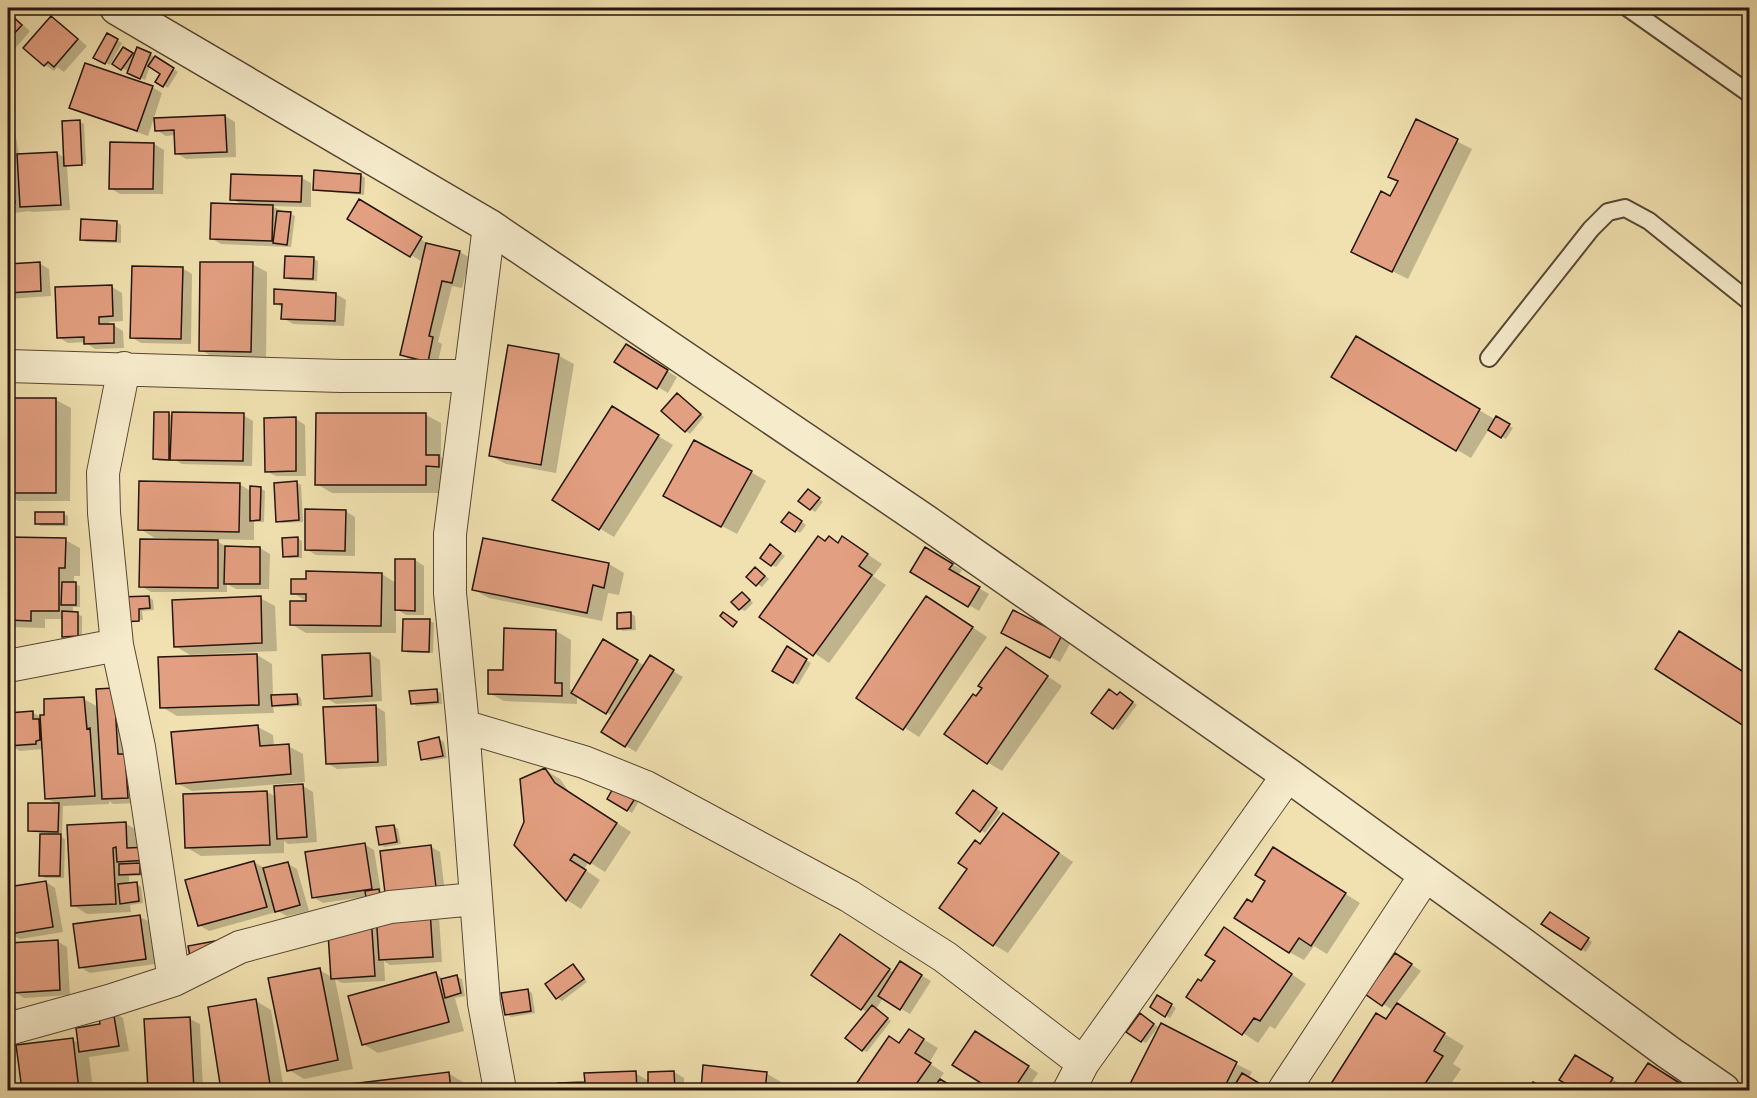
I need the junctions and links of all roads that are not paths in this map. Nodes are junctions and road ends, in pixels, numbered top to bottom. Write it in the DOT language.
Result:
graph roads {
  1 [pos="117,8"];
  2 [pos="1628,8"];
  3 [pos="1749,94"];
  4 [pos="489,225"];
  5 [pos="1749,302"];
  6 [pos="1489,358"];
  7 [pos="8,366"];
  8 [pos="124,368"];
  9 [pos="470,376"];
  10 [pos="117,645"];
  11 [pos="8,666"];
  12 [pos="463,726"];
  13 [pos="1288,775"];
  14 [pos="1425,876"];
  15 [pos="475,899"];
  16 [pos="174,980"];
  17 [pos="8,1029"];
  18 [pos="1083,1063"];
  19 [pos="500,1090"];
  20 [pos="1069,1090"];
  21 [pos="1284,1090"];
  22 [pos="1723,1090"];
  1 -- 4 [label="street"];
  2 -- 3 [label="lane"];
  4 -- 9 [label="street"];
  4 -- 13 [label="street"];
  5 -- 6 [label="lane"];
  7 -- 8 [label="street"];
  8 -- 9 [label="street"];
  8 -- 10 [label="street"];
  9 -- 12 [label="street"];
  10 -- 11 [label="street"];
  10 -- 16 [label="street"];
  12 -- 15 [label="street"];
  12 -- 18 [label="street"];
  13 -- 14 [label="street"];
  13 -- 18 [label="street"];
  14 -- 21 [label="street"];
  14 -- 22 [label="street"];
  15 -- 16 [label="street"];
  15 -- 19 [label="street"];
  16 -- 17 [label="street"];
  18 -- 20 [label="street"];
}
